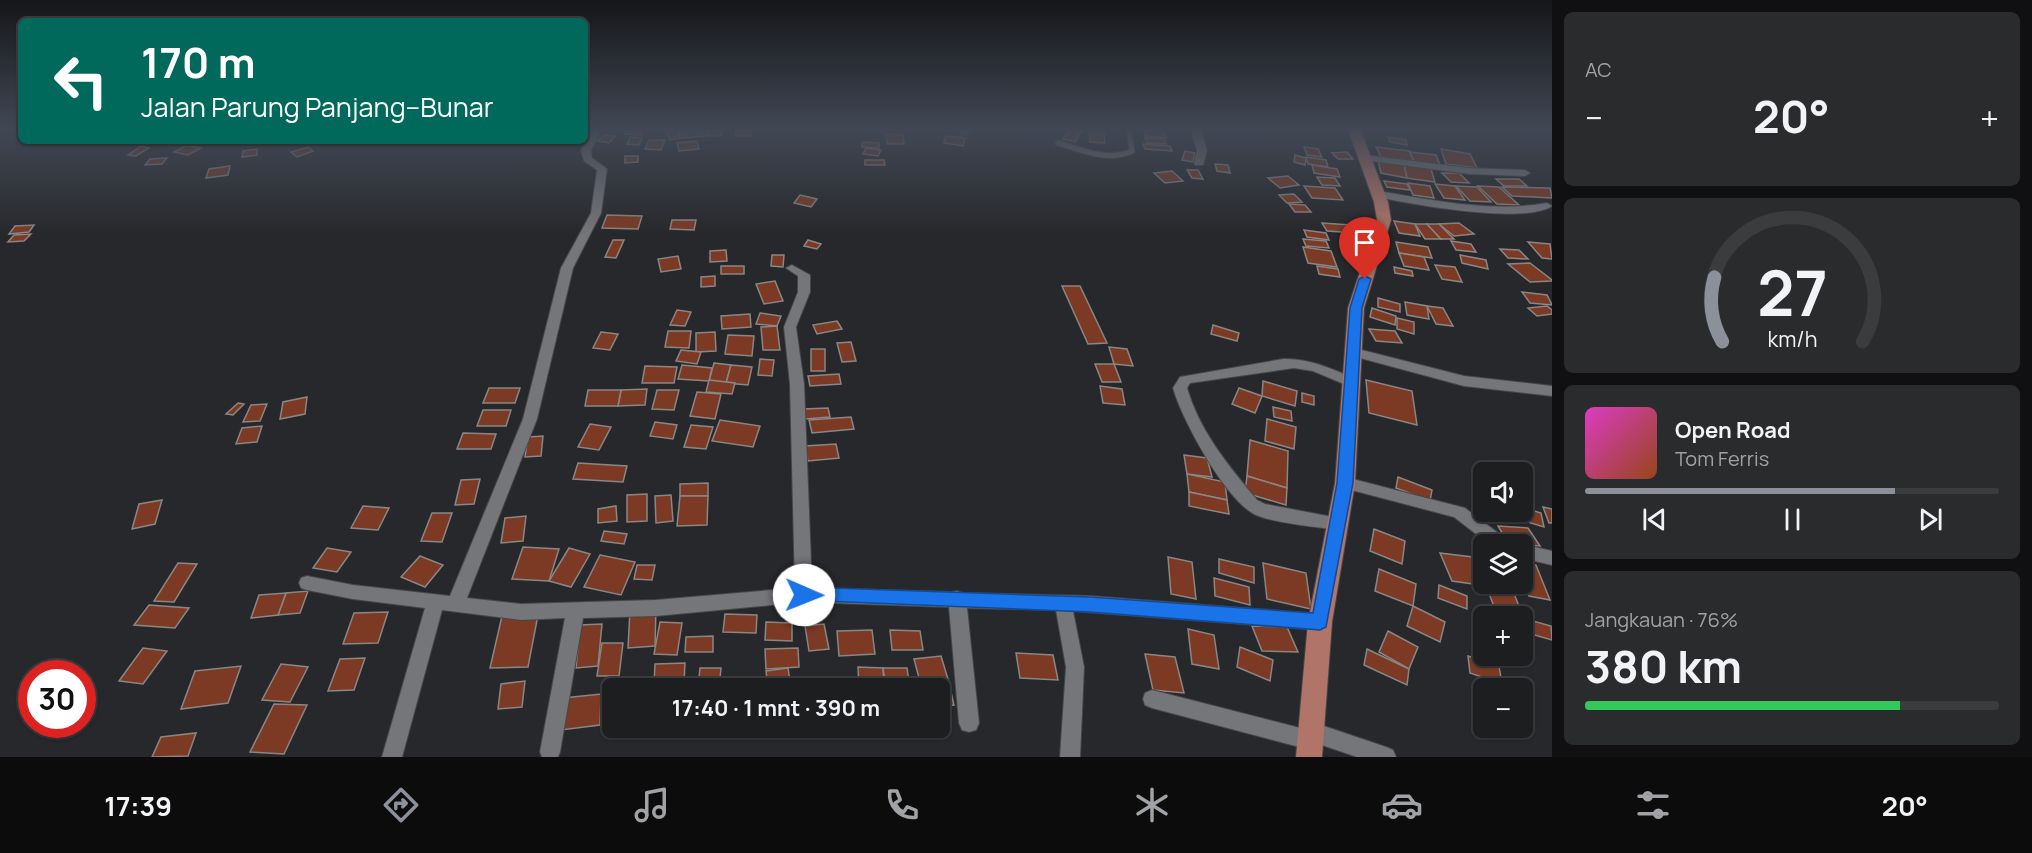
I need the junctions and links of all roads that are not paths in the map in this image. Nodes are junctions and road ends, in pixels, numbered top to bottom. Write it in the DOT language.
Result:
graph roads {
  1 [pos="596,164"];
  2 [pos="1368,164"];
  3 [pos="1416,164"];
  4 [pos="1525,173"];
  5 [pos="1378,194"];
  6 [pos="1547,206"];
  7 [pos="792,268"];
  8 [pos="1354,352"];
  9 [pos="1351,382"];
  10 [pos="1552,391"];
  11 [pos="1345,483"];
  12 [pos="1338,524"];
  13 [pos="1487,534"];
  14 [pos="1533,554"];
  15 [pos="1552,558"];
  16 [pos="307,583"];
  17 [pos="804,595"];
  18 [pos="957,598"];
  19 [pos="435,603"];
  20 [pos="456,603"];
  21 [pos="1064,603"];
  22 [pos="575,612"];
  23 [pos="1320,622"];
  24 [pos="1152,699"];
  25 [pos="969,723"];
  26 [pos="1310,743"];
  27 [pos="550,752"];
  28 [pos="393,757"];
  29 [pos="1070,757"];
  30 [pos="1386,757"];
  1 -- 20 [label="street"];
  2 -- 5 [label="main road"];
  3 -- 4 [label="street"];
  5 -- 6 [label="street"];
  5 -- 8 [label="main road"];
  7 -- 17 [label="street"];
  8 -- 9 [label="main road"];
  8 -- 10 [label="street"];
  9 -- 11 [label="main road"];
  9 -- 12 [label="street"];
  11 -- 12 [label="main road"];
  11 -- 13 [label="street"];
  12 -- 23 [label="main road"];
  14 -- 15 [label="street"];
  16 -- 19 [label="street"];
  17 -- 18 [label="street"];
  17 -- 22 [label="street"];
  18 -- 21 [label="street"];
  18 -- 25 [label="street"];
  19 -- 20 [label="street"];
  19 -- 28 [label="street"];
  20 -- 22 [label="street"];
  21 -- 23 [label="street"];
  21 -- 29 [label="street"];
  22 -- 27 [label="street"];
  23 -- 26 [label="main road"];
  24 -- 26 [label="street"];
  26 -- 30 [label="street"];
}
